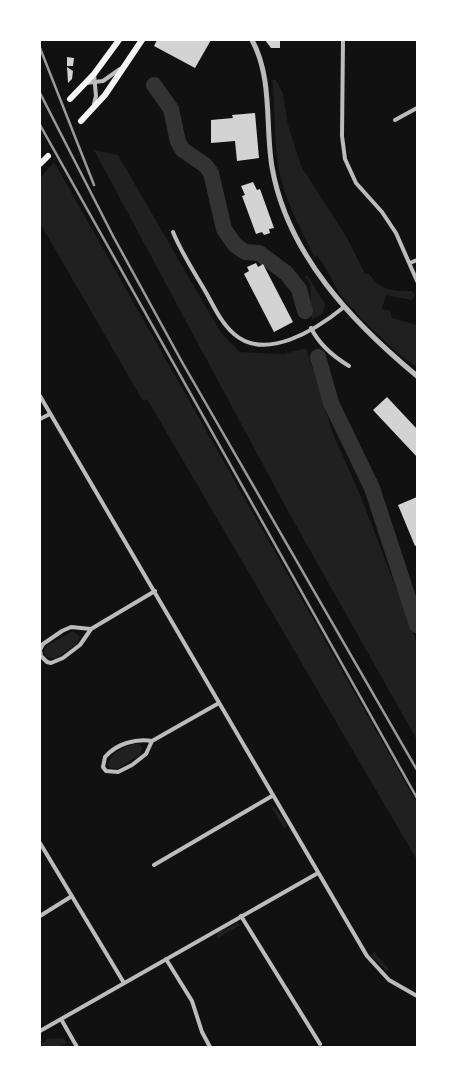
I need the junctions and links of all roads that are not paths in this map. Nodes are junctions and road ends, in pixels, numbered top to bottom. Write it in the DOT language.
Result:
graph roads {
  1 [pos="119,40"];
  2 [pos="142,40"];
  3 [pos="252,40"];
  4 [pos="342,40"];
  5 [pos="126,65"];
  6 [pos="94,74"];
  7 [pos="85,83"];
  8 [pos="95,83"];
  9 [pos="70,99"];
  10 [pos="417,108"];
  11 [pos="92,109"];
  12 [pos="395,120"];
  13 [pos="81,121"];
  14 [pos="48,156"];
  15 [pos="41,163"];
  16 [pos="173,232"];
  17 [pos="417,260"];
  18 [pos="410,263"];
  19 [pos="417,281"];
  20 [pos="344,307"];
  21 [pos="311,328"];
  22 [pos="349,366"];
  23 [pos="417,376"];
  24 [pos="40,396"];
  25 [pos="50,414"];
  26 [pos="40,419"];
  27 [pos="155,591"];
  28 [pos="91,629"];
  29 [pos="219,702"];
  30 [pos="152,741"];
  31 [pos="272,796"];
  32 [pos="40,843"];
  33 [pos="154,865"];
  34 [pos="318,873"];
  35 [pos="72,896"];
  36 [pos="40,916"];
  37 [pos="241,916"];
  38 [pos="166,959"];
  39 [pos="124,983"];
  40 [pos="417,996"];
  41 [pos="61,1019"];
  42 [pos="40,1031"];
  43 [pos="320,1044"];
  44 [pos="77,1047"];
  45 [pos="210,1047"];
  1 -- 6 [label="main road"];
  2 -- 5 [label="main road"];
  3 -- 20 [label="street"];
  4 -- 18 [label="street"];
  5 -- 8 [label="street"];
  5 -- 11 [label="main road"];
  6 -- 7 [label="main road"];
  6 -- 8 [label="street"];
  7 -- 8 [label="street"];
  7 -- 9 [label="main road"];
  8 -- 11 [label="street"];
  10 -- 12 [label="street"];
  11 -- 13 [label="main road"];
  14 -- 15 [label="main road"];
  16 -- 21 [label="street"];
  17 -- 18 [label="street"];
  18 -- 19 [label="street"];
  20 -- 21 [label="street"];
  20 -- 23 [label="street"];
  21 -- 22 [label="street"];
  24 -- 25 [label="street"];
  25 -- 26 [label="street"];
  25 -- 27 [label="street"];
  27 -- 28 [label="street"];
  27 -- 29 [label="street"];
  28 -- 28 [label="street"];
  29 -- 30 [label="street"];
  29 -- 31 [label="street"];
  30 -- 30 [label="street"];
  31 -- 33 [label="street"];
  31 -- 34 [label="street"];
  32 -- 35 [label="street"];
  34 -- 37 [label="street"];
  34 -- 40 [label="street"];
  35 -- 36 [label="street"];
  35 -- 39 [label="street"];
  37 -- 38 [label="street"];
  37 -- 43 [label="street"];
  38 -- 39 [label="street"];
  38 -- 45 [label="street"];
  39 -- 41 [label="street"];
  41 -- 42 [label="street"];
  41 -- 44 [label="street"];
}
